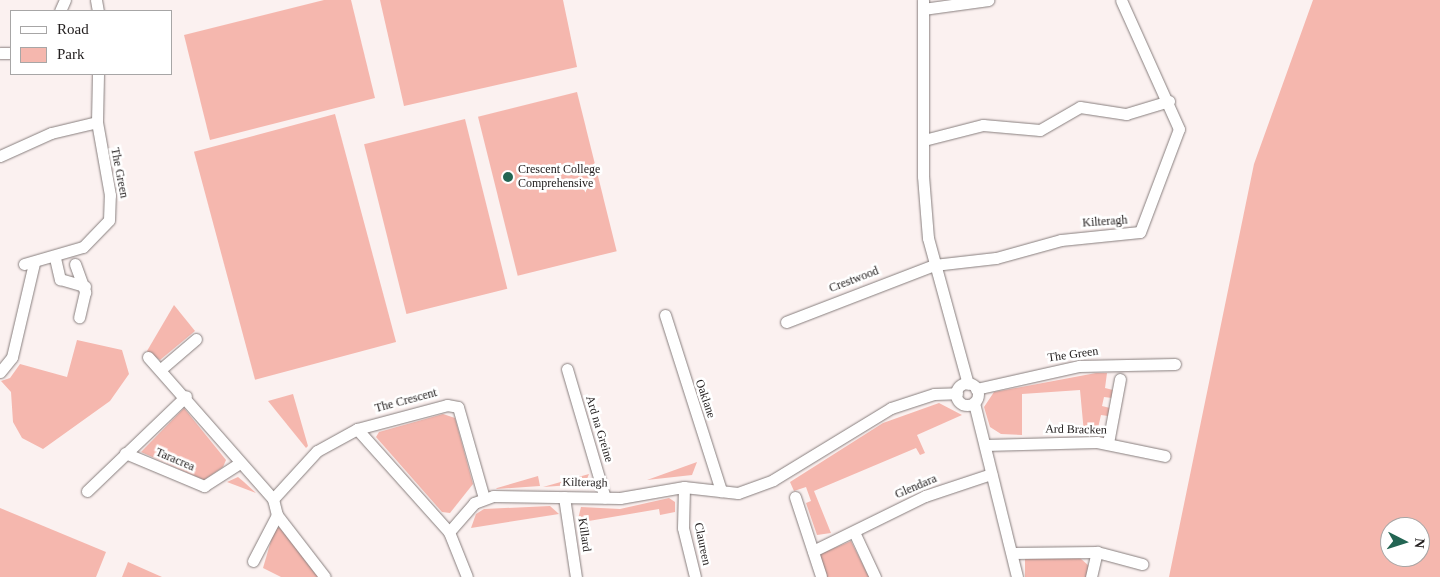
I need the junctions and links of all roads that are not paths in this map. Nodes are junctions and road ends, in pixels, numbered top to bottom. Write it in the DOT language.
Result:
graph roads {
  1 [pos="988,0"];
  2 [pos="1121,0"];
  3 [pos="923,5"];
  4 [pos="98,75"];
  5 [pos="1169,101"];
  6 [pos="97,122"];
  7 [pos="924,140"];
  8 [pos="0,156"];
  9 [pos="55,258"];
  10 [pos="75,264"];
  11 [pos="934,265"];
  12 [pos="85,286"];
  13 [pos="665,316"];
  14 [pos="78,317"];
  15 [pos="786,322"];
  16 [pos="196,339"];
  17 [pos="148,357"];
  18 [pos="1175,364"];
  19 [pos="161,369"];
  20 [pos="567,369"];
  21 [pos="0,372"];
  22 [pos="1120,379"];
  23 [pos="972,386"];
  24 [pos="957,394"];
  25 [pos="186,396"];
  26 [pos="974,403"];
  27 [pos="357,429"];
  28 [pos="1108,443"];
  29 [pos="984,445"];
  30 [pos="125,453"];
  31 [pos="1165,456"];
  32 [pos="238,464"];
  33 [pos="991,474"];
  34 [pos="684,488"];
  35 [pos="87,491"];
  36 [pos="721,491"];
  37 [pos="564,497"];
  38 [pos="795,497"];
  39 [pos="273,498"];
  40 [pos="484,498"];
  41 [pos="605,498"];
  42 [pos="277,515"];
  43 [pos="448,532"];
  44 [pos="854,532"];
  45 [pos="813,551"];
  46 [pos="1097,552"];
  47 [pos="1012,553"];
  48 [pos="253,561"];
  49 [pos="1142,564"];
  50 [pos="821,576"];
  51 [pos="325,577"];
  52 [pos="467,577"];
  53 [pos="576,577"];
  54 [pos="695,577"];
  55 [pos="875,577"];
  56 [pos="1017,577"];
  57 [pos="1091,577"];
  1 -- 3 [label="street"];
  2 -- 5 [label="street, Kilteragh"];
  3 -- 7 [label="street"];
  4 -- 6 [label="street, The Green"];
  5 -- 7 [label="street"];
  5 -- 11 [label="street, Kilteragh"];
  6 -- 8 [label="street"];
  6 -- 9 [label="street, The Green"];
  7 -- 11 [label="street"];
  9 -- 12 [label="street"];
  9 -- 21 [label="street, The Green"];
  10 -- 12 [label="street"];
  11 -- 15 [label="street, Crestwood"];
  11 -- 23 [label="street"];
  12 -- 14 [label="street"];
  13 -- 36 [label="street, Oaklane"];
  16 -- 19 [label="street"];
  17 -- 19 [label="street"];
  18 -- 23 [label="street, The Green"];
  19 -- 25 [label="street"];
  20 -- 41 [label="street, Ard na Greine"];
  22 -- 28 [label="street"];
  23 -- 24 [label="street"];
  23 -- 26 [label="street"];
  24 -- 26 [label="street"];
  24 -- 36 [label="street, Kilteragh"];
  25 -- 30 [label="street, Taracrea"];
  25 -- 32 [label="street"];
  26 -- 29 [label="street"];
  27 -- 39 [label="street"];
  27 -- 40 [label="street, The Crescent"];
  27 -- 43 [label="street"];
  28 -- 29 [label="street, Ard Bracken"];
  28 -- 31 [label="street, Ard Bracken"];
  29 -- 33 [label="street"];
  30 -- 32 [label="street, Taracrea"];
  30 -- 35 [label="street, Taracrea"];
  32 -- 39 [label="street"];
  33 -- 44 [label="street, Glendara"];
  33 -- 47 [label="street"];
  34 -- 36 [label="street, Kilteragh"];
  34 -- 41 [label="street, Kilteragh"];
  34 -- 54 [label="street, Claureen"];
  37 -- 40 [label="street, Kilteragh"];
  37 -- 41 [label="street, Kilteragh"];
  37 -- 53 [label="street, Killard"];
  38 -- 45 [label="street"];
  39 -- 42 [label="street"];
  40 -- 43 [label="street"];
  42 -- 48 [label="street"];
  42 -- 51 [label="street"];
  43 -- 52 [label="street"];
  44 -- 45 [label="street, Glendara"];
  44 -- 55 [label="street"];
  45 -- 50 [label="street"];
  46 -- 47 [label="street"];
  46 -- 49 [label="street"];
  46 -- 57 [label="street"];
  47 -- 56 [label="street"];
}
